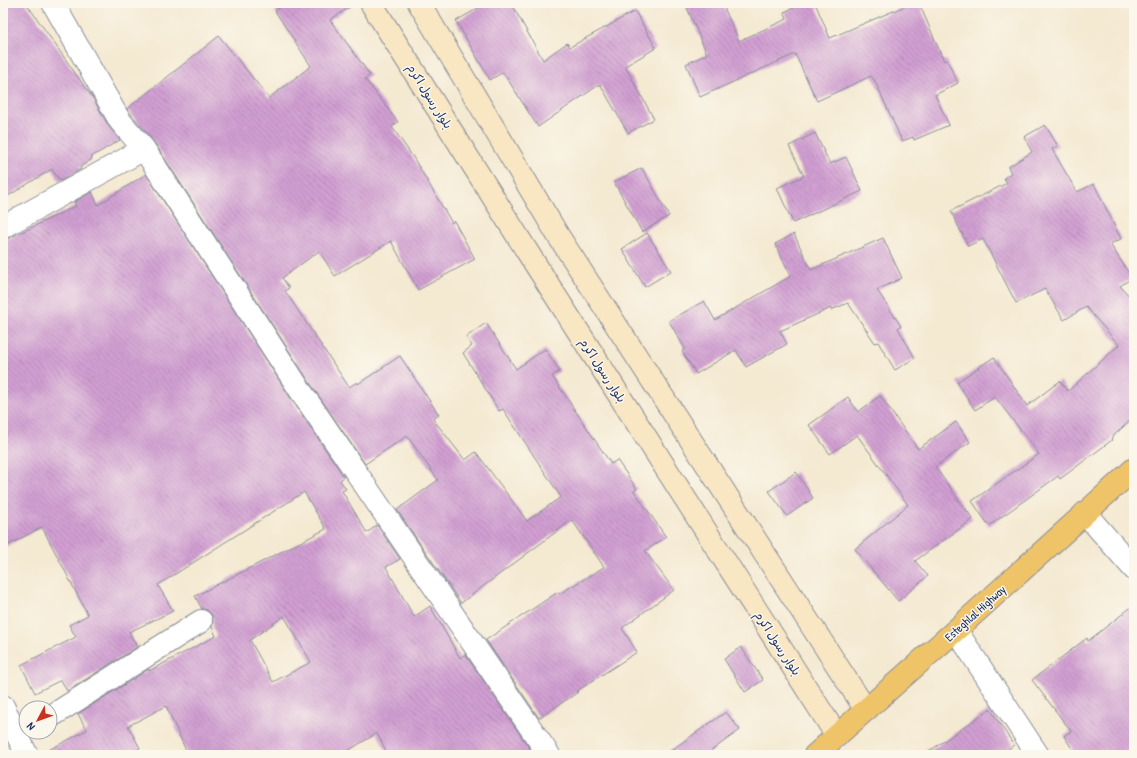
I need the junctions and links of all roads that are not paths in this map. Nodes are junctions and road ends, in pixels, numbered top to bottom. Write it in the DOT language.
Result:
graph roads {
  1 [pos="53,3"];
  2 [pos="372,3"];
  3 [pos="419,3"];
  4 [pos="144,149"];
  5 [pos="3,227"];
  6 [pos="1134,469"];
  7 [pos="1085,513"];
  8 [pos="1134,569"];
  9 [pos="201,621"];
  10 [pos="956,630"];
  11 [pos="3,706"];
  12 [pos="866,710"];
  13 [pos="58,712"];
  14 [pos="837,736"];
  15 [pos="24,741"];
  16 [pos="549,755"];
  17 [pos="815,755"];
  18 [pos="1038,755"];
  1 -- 4 [label="street"];
  2 -- 14 [label="main road, بلوار رسول اکرم"];
  3 -- 12 [label="main road"];
  4 -- 5 [label="street"];
  4 -- 16 [label="street"];
  6 -- 7 [label="highway, Esteghlal Highway"];
  7 -- 8 [label="street"];
  7 -- 10 [label="highway, Esteghlal Highway"];
  9 -- 13 [label="street"];
  10 -- 12 [label="highway, Esteghlal Highway"];
  10 -- 18 [label="street"];
  11 -- 15 [label="street"];
  12 -- 14 [label="highway, Esteghlal Highway"];
  14 -- 17 [label="highway, Esteghlal Highway"];
}
